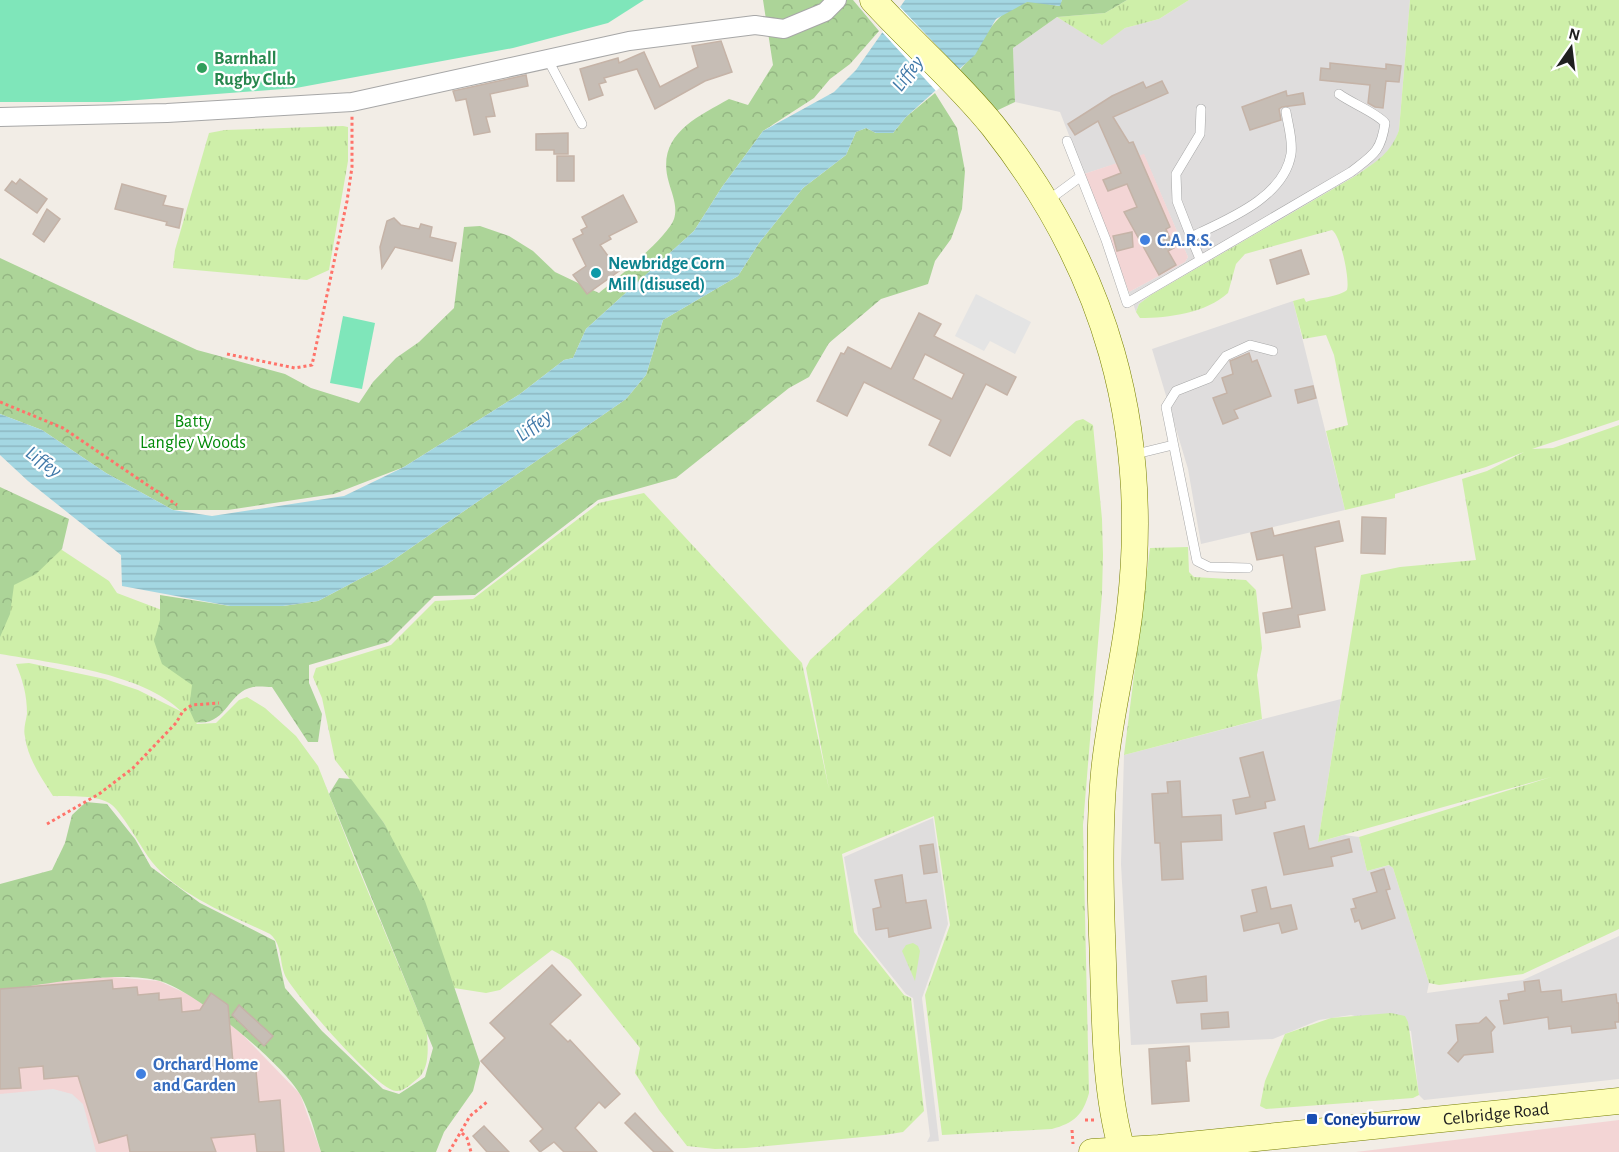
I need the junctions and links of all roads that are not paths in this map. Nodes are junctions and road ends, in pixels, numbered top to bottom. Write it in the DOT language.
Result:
graph roads {
  1 [pos="837,0"];
  2 [pos="877,4"];
  3 [pos="547,58"];
  4 [pos="1339,94"];
  5 [pos="1201,109"];
  6 [pos="1286,112"];
  7 [pos="0,117"];
  8 [pos="582,124"];
  9 [pos="1067,141"];
  10 [pos="1080,177"];
  11 [pos="1044,202"];
  12 [pos="1191,237"];
  13 [pos="1200,259"];
  14 [pos="1273,351"];
  15 [pos="1173,446"];
  16 [pos="1131,455"];
  17 [pos="1248,568"];
  18 [pos="1619,1101"];
  19 [pos="1123,1151"];
  20 [pos="1092,1152"];
  1 -- 3 [label="street"];
  2 -- 11 [label="main road"];
  3 -- 7 [label="street"];
  3 -- 8 [label="lane"];
  4 -- 13 [label="lane"];
  5 -- 12 [label="lane"];
  6 -- 12 [label="lane"];
  9 -- 10 [label="lane"];
  10 -- 11 [label="lane"];
  10 -- 13 [label="lane"];
  11 -- 16 [label="main road"];
  12 -- 13 [label="lane"];
  14 -- 15 [label="lane"];
  15 -- 16 [label="lane"];
  15 -- 17 [label="lane"];
  16 -- 19 [label="main road"];
  18 -- 19 [label="main road, Celbridge Road"];
  19 -- 20 [label="main road, Celbridge Road"];
}
